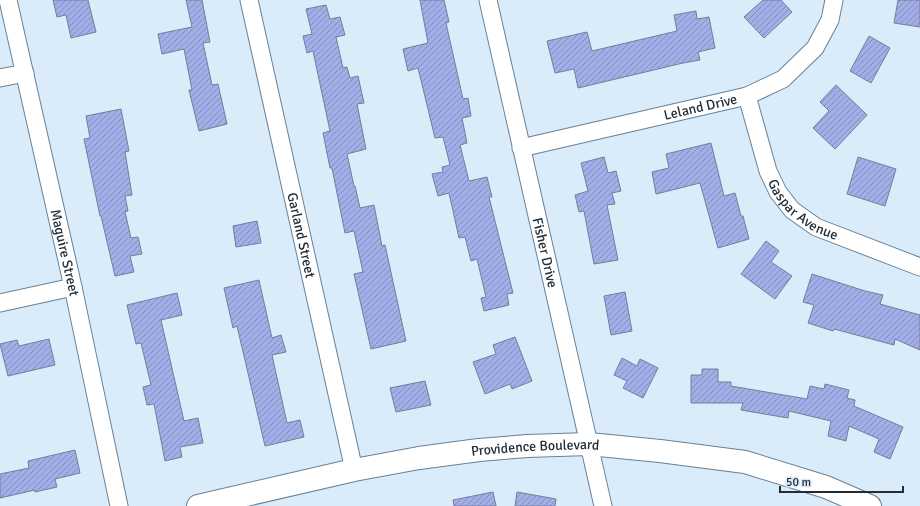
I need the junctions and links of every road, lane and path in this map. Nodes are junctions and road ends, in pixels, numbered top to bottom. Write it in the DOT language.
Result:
graph roads {
  1 [pos="8,0"];
  2 [pos="249,0"];
  3 [pos="488,0"];
  4 [pos="834,0"];
  5 [pos="25,73"];
  6 [pos="0,78"];
  7 [pos="747,96"];
  8 [pos="521,148"];
  9 [pos="920,267"];
  10 [pos="73,287"];
  11 [pos="0,303"];
  12 [pos="589,444"];
  13 [pos="354,470"];
  14 [pos="119,506"];
  15 [pos="198,506"];
  16 [pos="603,506"];
  17 [pos="870,506"];
  1 -- 5 [label="street, Maguire Street"];
  2 -- 13 [label="street, Garland Street"];
  3 -- 8 [label="street, Fisher Drive"];
  4 -- 7 [label="street, Leland Drive"];
  5 -- 6 [label="street"];
  5 -- 10 [label="street, Maguire Street"];
  7 -- 8 [label="street, Leland Drive"];
  7 -- 9 [label="street, Gaspar Avenue"];
  8 -- 12 [label="street, Fisher Drive"];
  10 -- 11 [label="street"];
  10 -- 14 [label="street, Maguire Street"];
  12 -- 13 [label="main road, Providence Boulevard"];
  12 -- 16 [label="street, Fisher Drive"];
  12 -- 17 [label="main road, Providence Boulevard"];
  13 -- 15 [label="main road, Providence Boulevard"];
}
